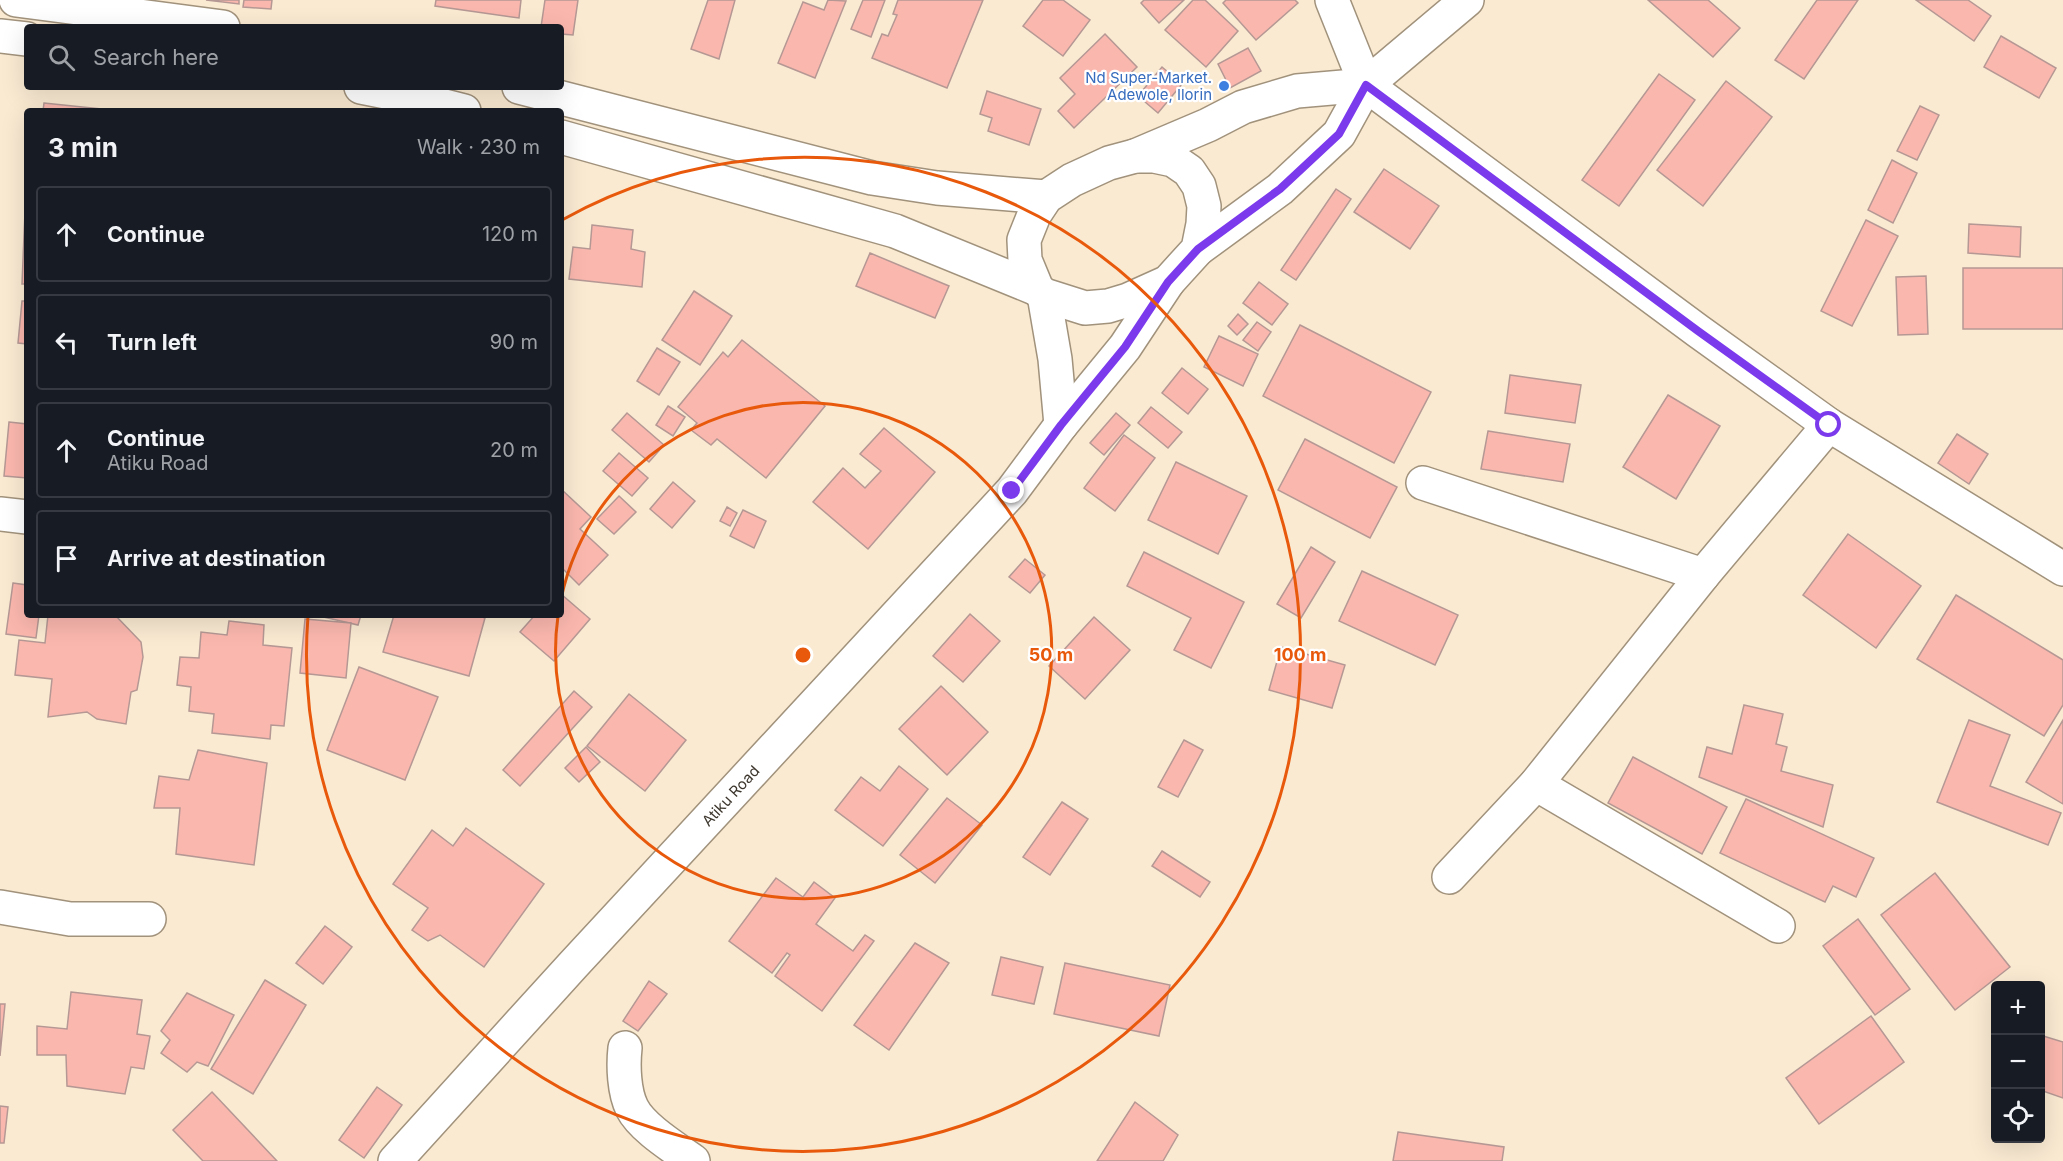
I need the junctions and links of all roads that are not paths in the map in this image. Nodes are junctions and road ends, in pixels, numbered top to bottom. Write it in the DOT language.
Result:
graph roads {
  1 [pos="16,0"];
  2 [pos="1332,0"];
  3 [pos="1467,0"];
  4 [pos="200,24"];
  5 [pos="0,36"];
  6 [pos="24,39"];
  7 [pos="1366,85"];
  8 [pos="378,90"];
  9 [pos="531,90"];
  10 [pos="453,108"];
  11 [pos="564,138"];
  12 [pos="1135,156"];
  13 [pos="1046,197"];
  14 [pos="1198,249"];
  15 [pos="1168,282"];
  16 [pos="1041,292"];
  17 [pos="1061,425"];
  18 [pos="1829,425"];
  19 [pos="1423,483"];
  20 [pos="0,514"];
  21 [pos="24,517"];
  22 [pos="2063,569"];
  23 [pos="1703,575"];
  24 [pos="1536,784"];
  25 [pos="1449,877"];
  26 [pos="0,907"];
  27 [pos="149,919"];
  28 [pos="1778,926"];
  29 [pos="625,1048"];
  30 [pos="395,1161"];
  31 [pos="693,1161"];
  1 -- 4 [label="street"];
  2 -- 7 [label="street"];
  3 -- 7 [label="street"];
  5 -- 6 [label="street"];
  7 -- 12 [label="street"];
  7 -- 14 [label="street"];
  7 -- 18 [label="street"];
  8 -- 10 [label="street"];
  9 -- 13 [label="street"];
  11 -- 16 [label="street"];
  12 -- 13 [label="street"];
  12 -- 14 [label="street"];
  13 -- 16 [label="street"];
  14 -- 15 [label="street"];
  15 -- 16 [label="street"];
  15 -- 17 [label="street, Atiku Road"];
  16 -- 17 [label="street"];
  17 -- 30 [label="street, Atiku Road"];
  18 -- 22 [label="street"];
  18 -- 23 [label="street"];
  19 -- 23 [label="street"];
  20 -- 21 [label="street"];
  23 -- 24 [label="street"];
  24 -- 25 [label="street"];
  24 -- 28 [label="street"];
  26 -- 27 [label="street"];
  29 -- 31 [label="street"];
}
